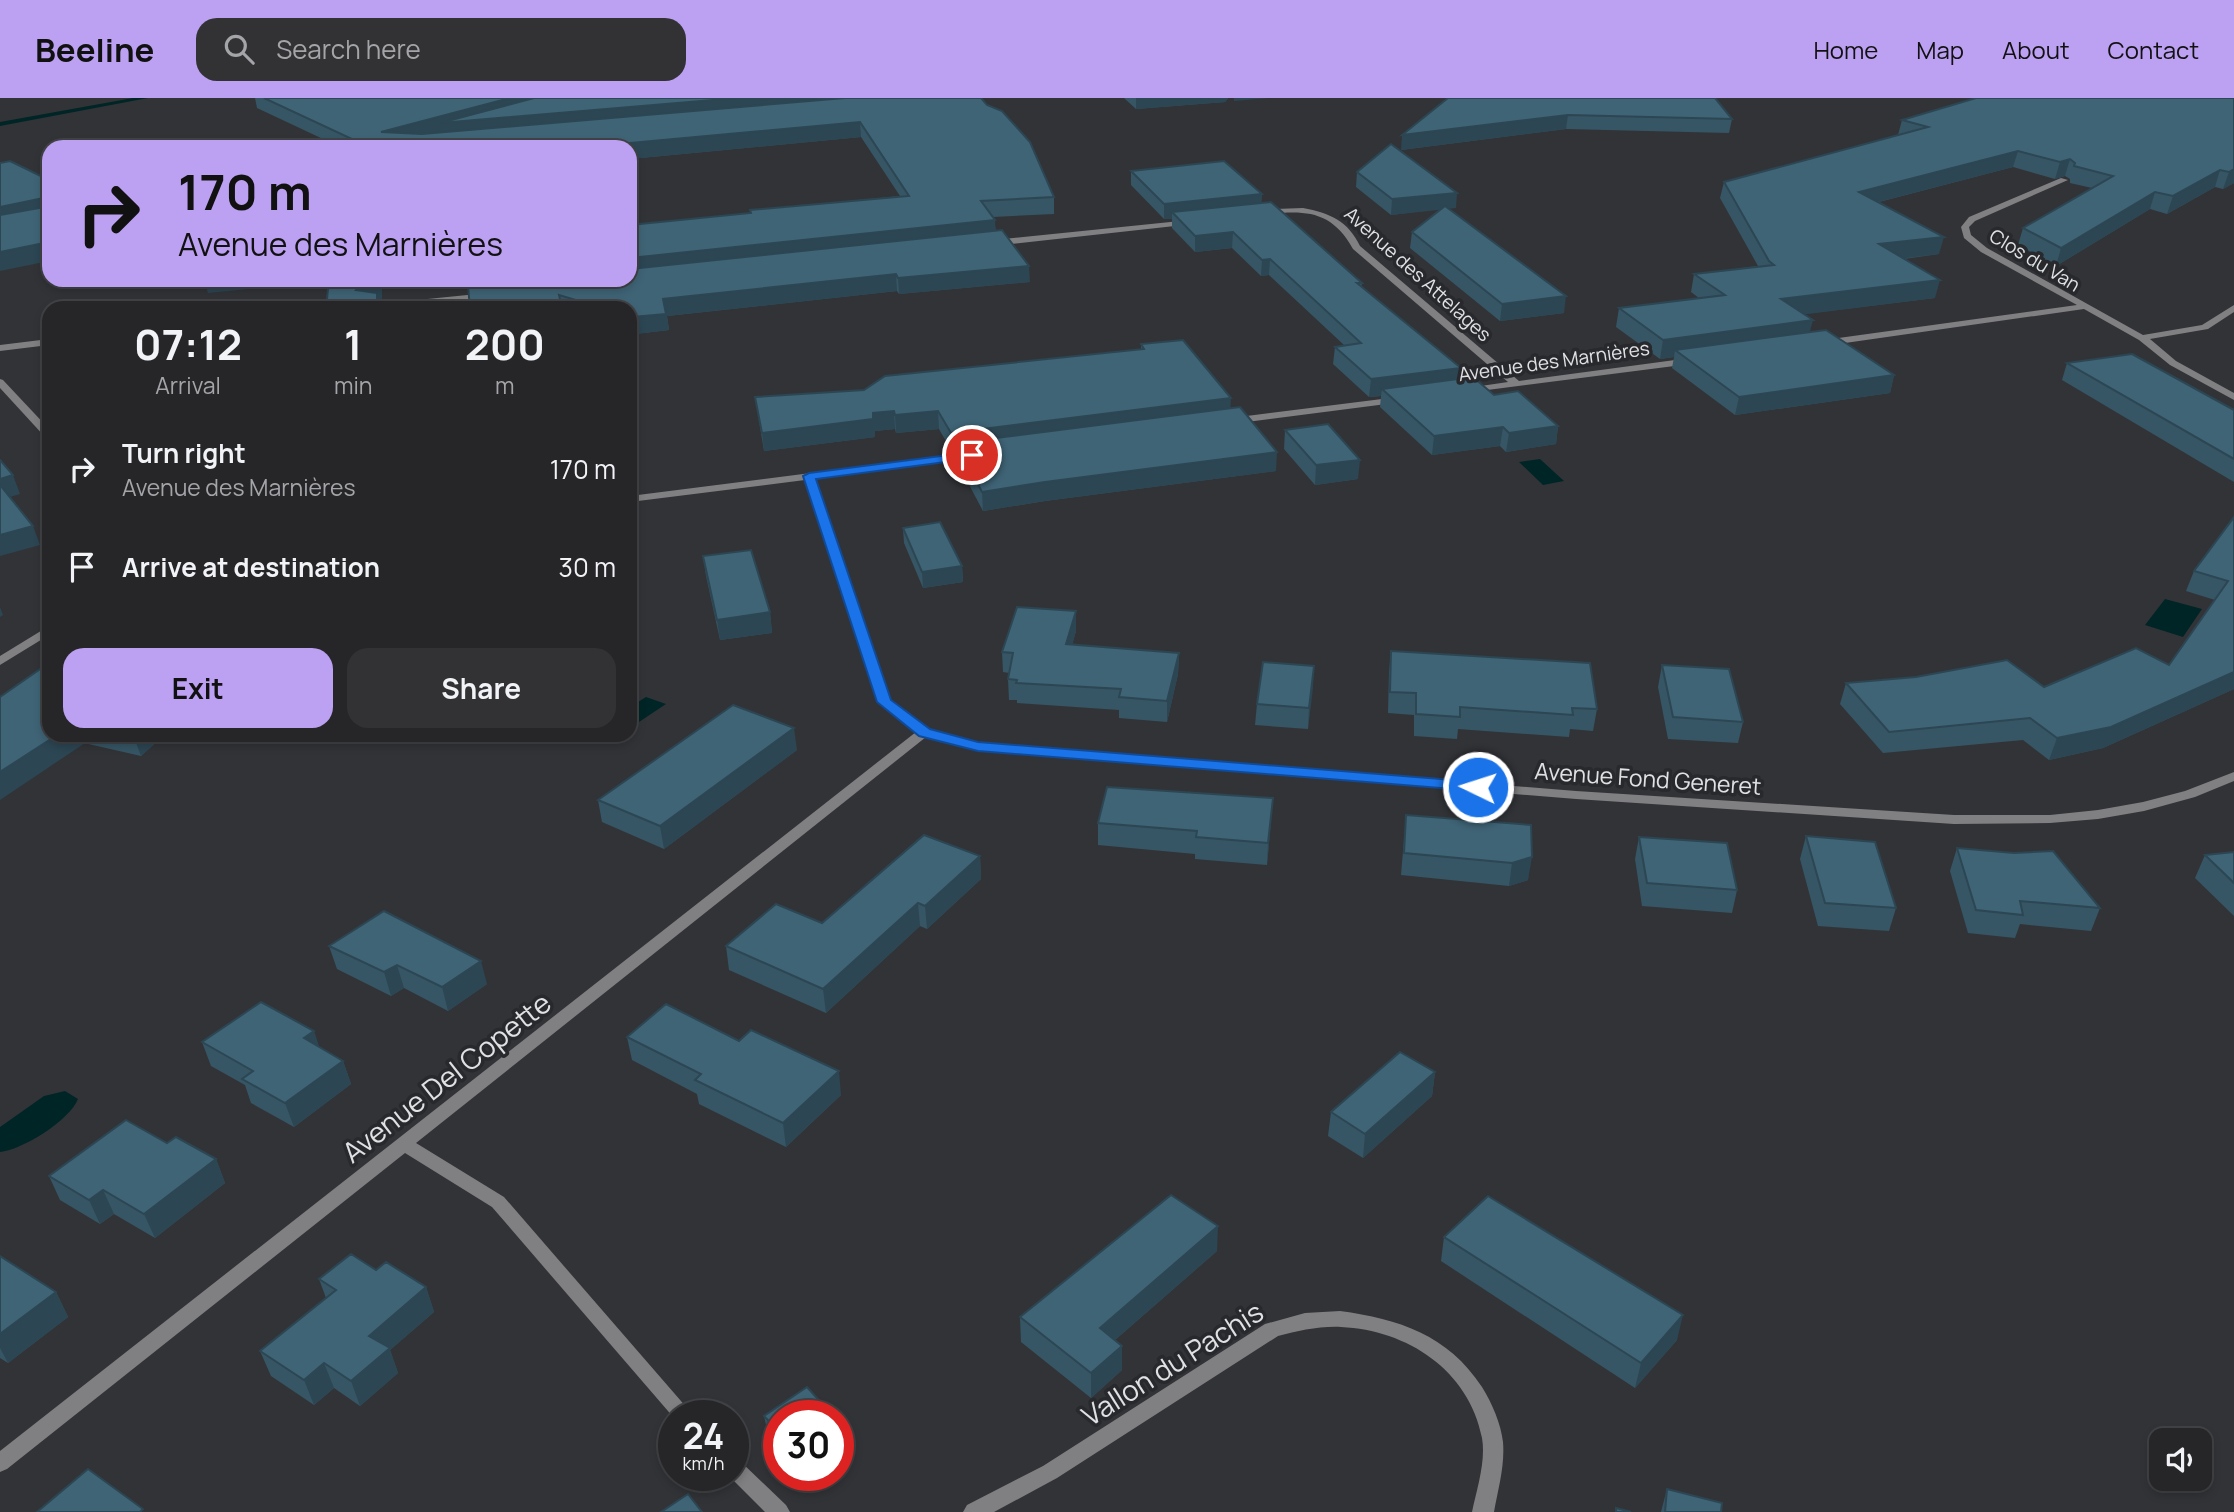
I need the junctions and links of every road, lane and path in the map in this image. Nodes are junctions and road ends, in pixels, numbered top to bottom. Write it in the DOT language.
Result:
graph roads {
  1 [pos="2064,180"];
  2 [pos="1255,214"];
  3 [pos="1201,221"];
  4 [pos="985,244"];
  5 [pos="492,295"];
  6 [pos="435,301"];
  7 [pos="2083,307"];
  8 [pos="2234,308"];
  9 [pos="2142,338"];
  10 [pos="42,343"];
  11 [pos="1806,345"];
  12 [pos="0,348"];
  13 [pos="1709,358"];
  14 [pos="0,382"];
  15 [pos="1516,384"];
  16 [pos="1460,392"];
  17 [pos="2234,397"];
  18 [pos="1405,399"];
  19 [pos="1225,422"];
  20 [pos="42,427"];
  21 [pos="989,453"];
  22 [pos="809,476"];
  23 [pos="637,498"];
  24 [pos="42,634"];
  25 [pos="0,661"];
  26 [pos="924,733"];
  27 [pos="2234,776"];
  28 [pos="404,1144"];
  29 [pos="670,1400"];
  30 [pos="0,1463"];
  31 [pos="749,1483"];
  32 [pos="779,1512"];
  33 [pos="974,1512"];
  34 [pos="1483,1512"];
  1 -- 7 [label="street, Clos du Van"];
  2 -- 15 [label="street, Avenue des Attelages"];
  3 -- 4 [label="street"];
  5 -- 6 [label="street"];
  7 -- 9 [label="street"];
  7 -- 11 [label="street"];
  8 -- 9 [label="street"];
  9 -- 17 [label="street"];
  10 -- 12 [label="street"];
  13 -- 15 [label="street, Avenue des Marnières"];
  14 -- 20 [label="street"];
  15 -- 16 [label="street, Avenue des Marnières"];
  18 -- 19 [label="street"];
  21 -- 22 [label="street"];
  22 -- 23 [label="street"];
  22 -- 26 [label="street, Avenue Fond Generet"];
  24 -- 25 [label="street"];
  26 -- 27 [label="street, Avenue Fond Generet"];
  26 -- 28 [label="street, Avenue Del Copette"];
  28 -- 29 [label="street"];
  28 -- 30 [label="street, Avenue Del Copette"];
  31 -- 32 [label="street"];
  33 -- 34 [label="street, Vallon du Pachis"];
}
